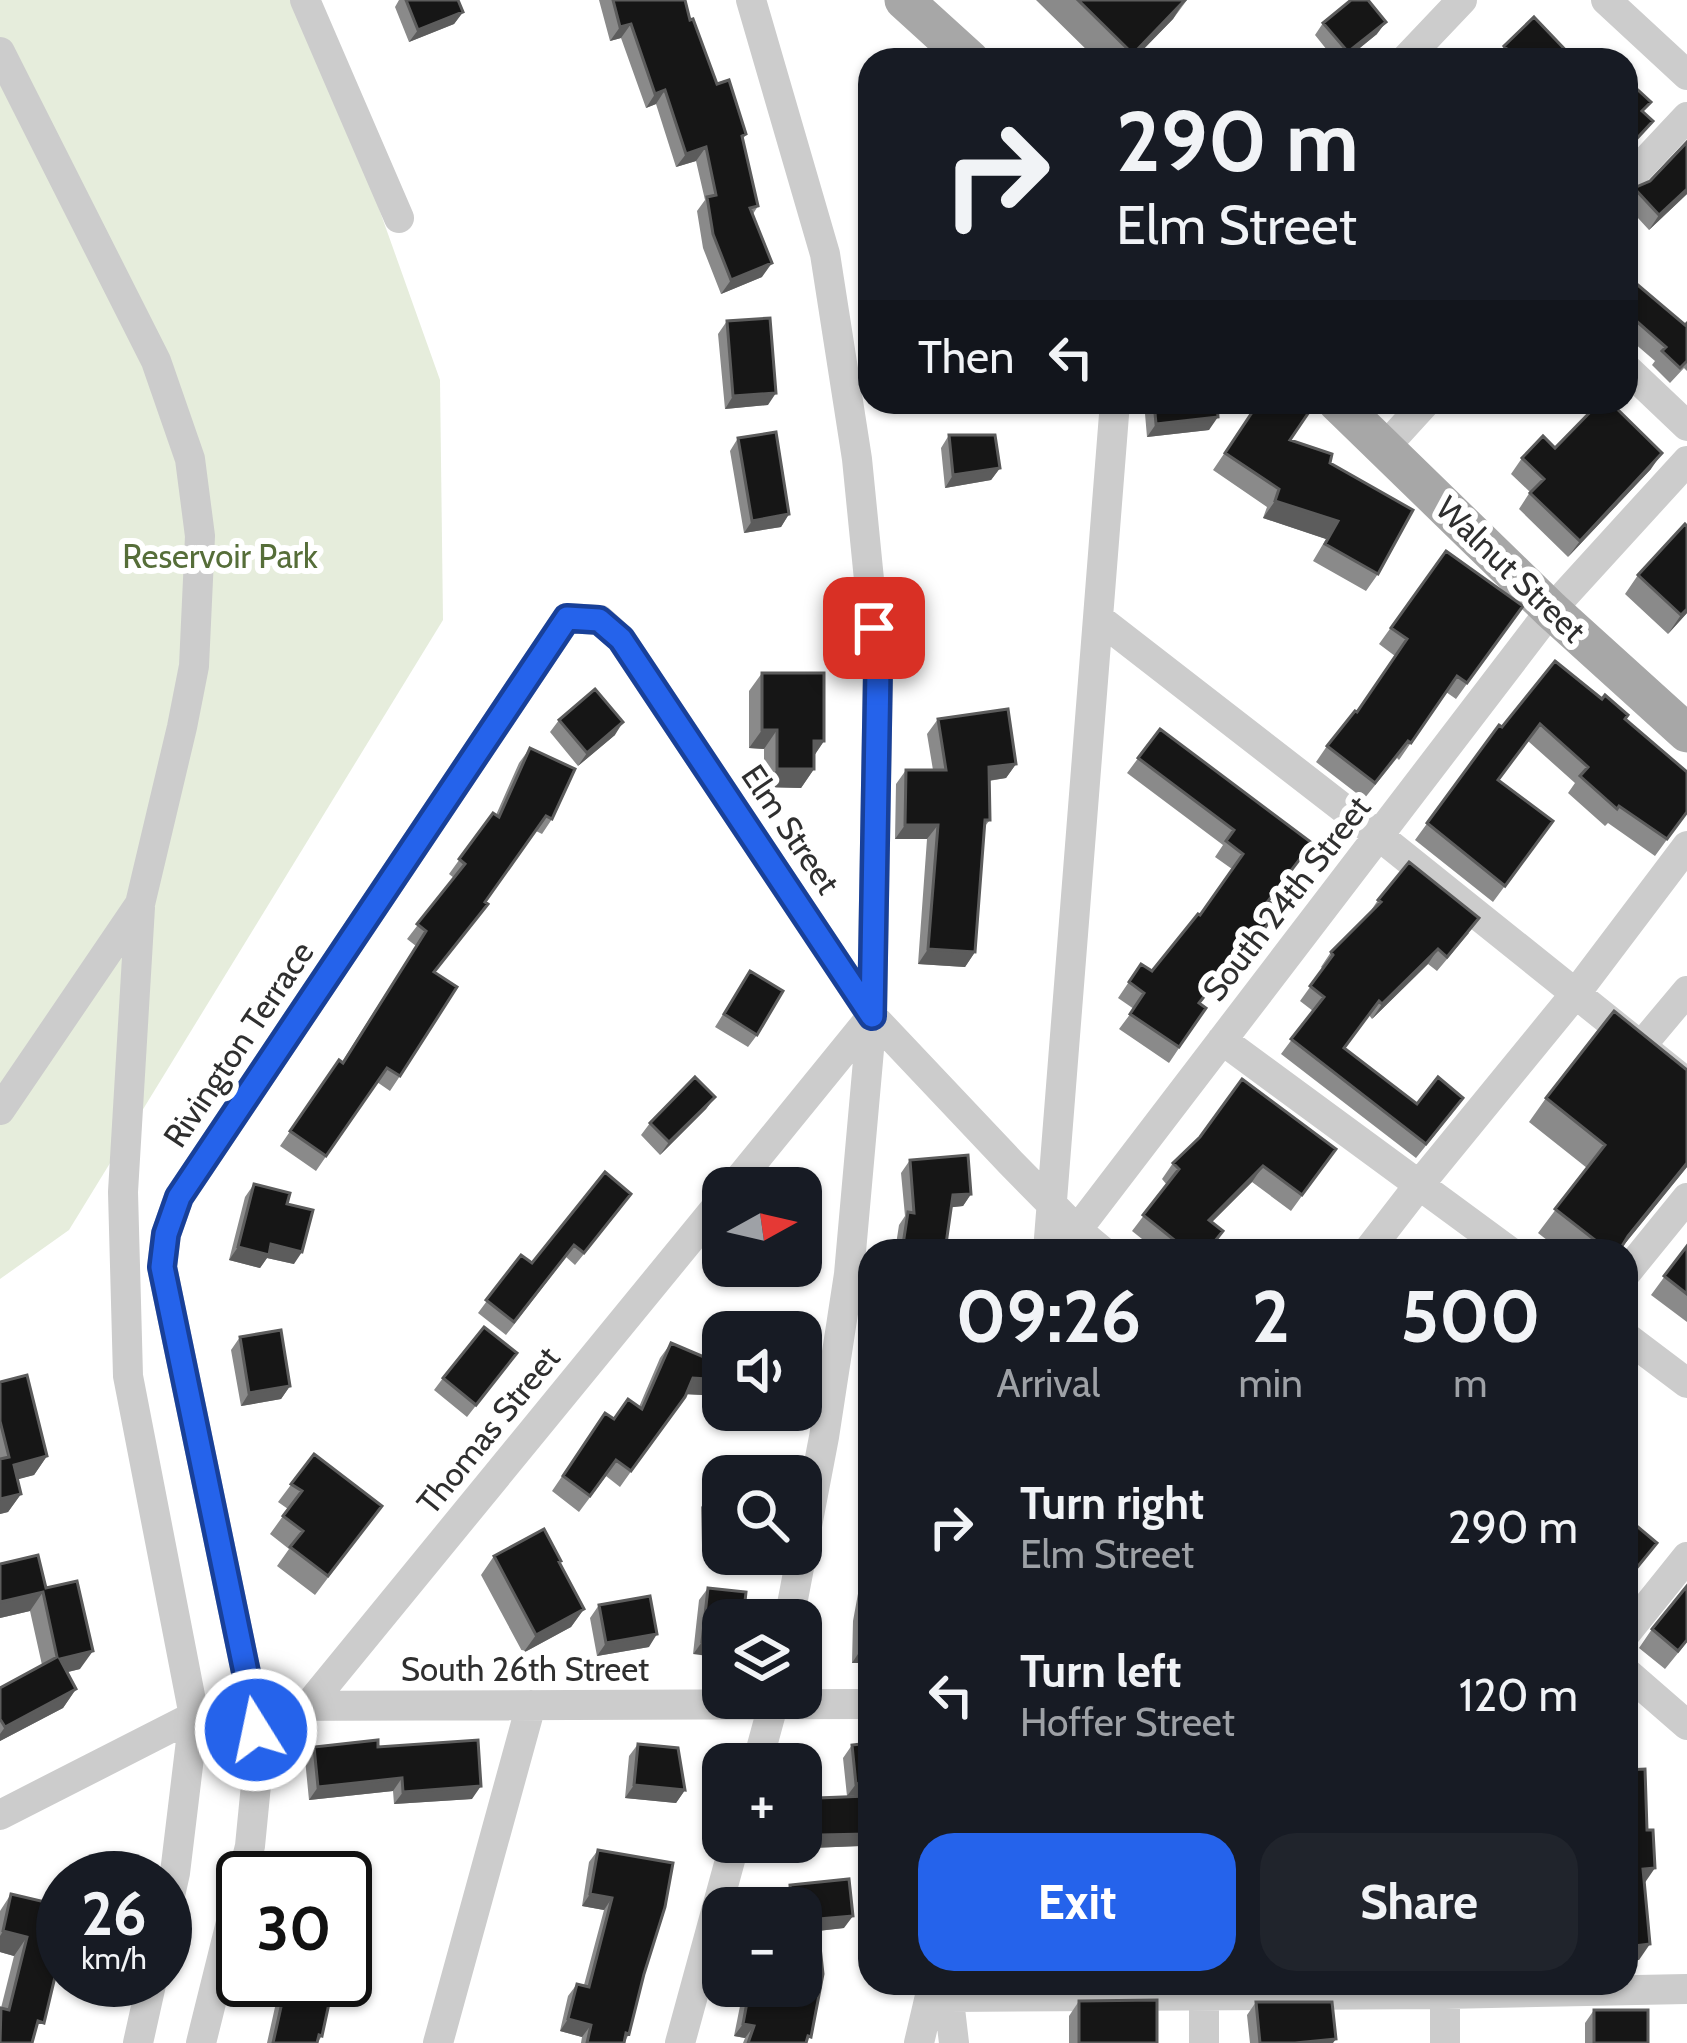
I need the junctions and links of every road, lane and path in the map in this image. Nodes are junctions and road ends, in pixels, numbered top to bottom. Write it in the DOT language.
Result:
graph roads {
  1 [pos="305,0"];
  2 [pos="751,0"];
  3 [pos="904,0"];
  4 [pos="1462,0"];
  5 [pos="1606,0"];
  6 [pos="957,48"];
  7 [pos="1417,48"];
  8 [pos="0,52"];
  9 [pos="1687,75"];
  10 [pos="1687,117"];
  11 [pos="1638,169"];
  12 [pos="399,218"];
  13 [pos="1638,379"];
  14 [pos="1114,414"];
  15 [pos="1350,414"];
  16 [pos="1415,414"];
  17 [pos="1687,426"];
  18 [pos="1385,447"];
  19 [pos="1687,461"];
  20 [pos="1551,610"];
  21 [pos="567,618"];
  22 [pos="1098,618"];
  23 [pos="1687,734"];
  24 [pos="1379,836"];
  25 [pos="1687,846"];
  26 [pos="140,904"];
  27 [pos="1687,991"];
  28 [pos="1576,993"];
  29 [pos="872,1016"];
  30 [pos="1222,1040"];
  31 [pos="1641,1046"];
  32 [pos="1687,1083"];
  33 [pos="0,1110"];
  34 [pos="749,1167"];
  35 [pos="1419,1185"];
  36 [pos="1687,1198"];
  37 [pos="1052,1205"];
  38 [pos="702,1225"];
  39 [pos="1077,1230"];
  40 [pos="1049,1239"];
  41 [pos="1088,1239"];
  42 [pos="1377,1239"];
  43 [pos="1493,1239"];
  44 [pos="1638,1258"];
  45 [pos="1638,1346"];
  46 [pos="1687,1383"];
  47 [pos="1687,1557"];
  48 [pos="794,1599"];
  49 [pos="1638,1618"];
  50 [pos="1638,1682"];
  51 [pos="702,1702"];
  52 [pos="822,1702"];
  53 [pos="858,1704"];
  54 [pos="531,1705"];
  55 [pos="253,1706"];
  56 [pos="308,1706"];
  57 [pos="1638,1707"];
  58 [pos="1676,1715"];
  59 [pos="194,1716"];
  60 [pos="0,1815"];
  61 [pos="178,1851"];
  62 [pos="729,1863"];
  63 [pos="1638,1989"];
  64 [pos="1687,1989"];
  65 [pos="940,1995"];
  66 [pos="944,1995"];
  67 [pos="1204,1995"];
  68 [pos="1445,1995"];
  69 [pos="146,2007"];
  70 [pos="138,2043"];
  71 [pos="200,2043"];
  72 [pos="438,2043"];
  73 [pos="680,2043"];
  74 [pos="919,2043"];
  75 [pos="954,2043"];
  76 [pos="1204,2043"];
  77 [pos="1445,2043"];
  1 -- 12 [label="street"];
  2 -- 29 [label="street"];
  3 -- 6 [label="main road"];
  4 -- 7 [label="street"];
  5 -- 9 [label="street"];
  8 -- 26 [label="street"];
  10 -- 11 [label="street"];
  13 -- 17 [label="street"];
  14 -- 22 [label="street"];
  15 -- 18 [label="main road, Walnut Street"];
  16 -- 18 [label="street"];
  18 -- 20 [label="main road, Walnut Street"];
  19 -- 20 [label="street, South 24th Street"];
  20 -- 23 [label="main road, Walnut Street"];
  20 -- 24 [label="street, South 24th Street"];
  21 -- 29 [label="street, Elm Street"];
  21 -- 55 [label="street, Rivington Terrace"];
  22 -- 24 [label="street"];
  22 -- 37 [label="street"];
  24 -- 28 [label="street"];
  24 -- 30 [label="street, South 24th Street"];
  25 -- 28 [label="street"];
  26 -- 33 [label="street"];
  26 -- 59 [label="street"];
  27 -- 31 [label="street"];
  28 -- 31 [label="street"];
  28 -- 35 [label="street"];
  29 -- 34 [label="street"];
  29 -- 37 [label="street, Elm Street"];
  29 -- 48 [label="street"];
  30 -- 35 [label="street"];
  30 -- 39 [label="street, South 24th Street"];
  31 -- 32 [label="street"];
  35 -- 42 [label="street"];
  35 -- 43 [label="street"];
  36 -- 44 [label="street"];
  37 -- 39 [label="street, Elm Street"];
  37 -- 40 [label="street"];
  38 -- 56 [label="street, Thomas Street"];
  39 -- 41 [label="street, Elm Street"];
  45 -- 46 [label="street"];
  47 -- 49 [label="street"];
  50 -- 58 [label="street"];
  51 -- 54 [label="street, South 26th Street"];
  52 -- 53 [label="street, South 26th Street"];
  54 -- 56 [label="street, South 26th Street"];
  54 -- 72 [label="street"];
  55 -- 56 [label="street, South 26th Street"];
  55 -- 71 [label="street, Rivington Terrace"];
  57 -- 58 [label="street"];
  59 -- 60 [label="street"];
  59 -- 61 [label="street"];
  62 -- 73 [label="street"];
  63 -- 64 [label="street"];
  65 -- 74 [label="street"];
  66 -- 75 [label="street"];
  67 -- 76 [label="street"];
  68 -- 77 [label="street"];
  69 -- 70 [label="street"];
}
